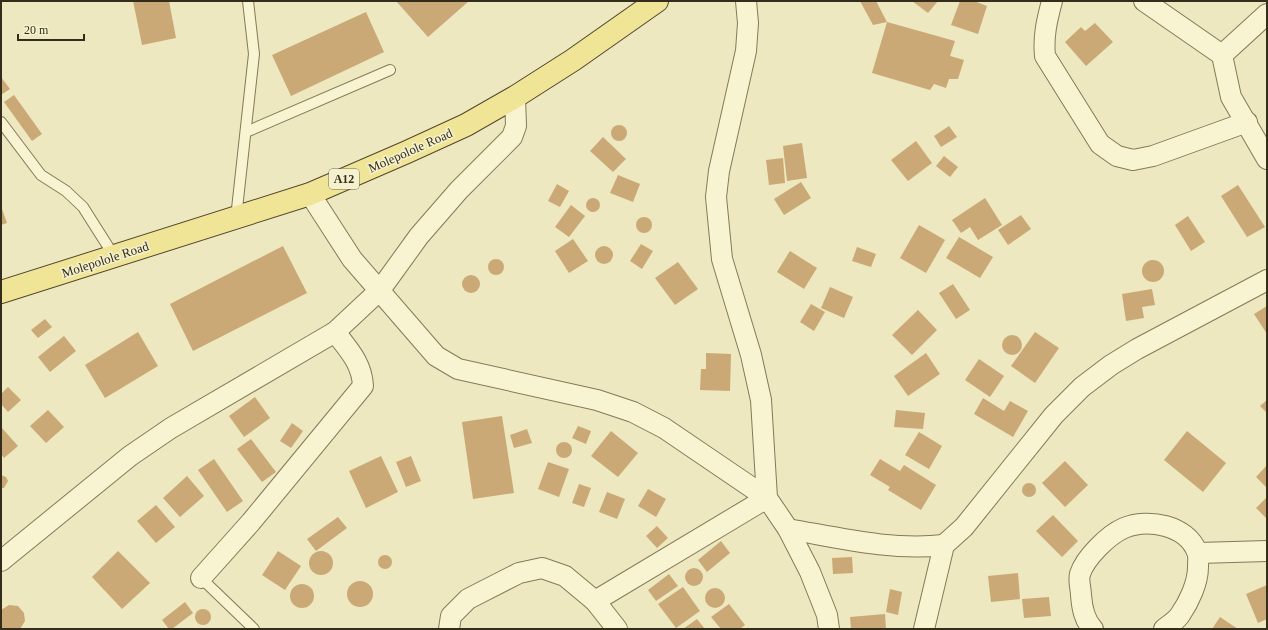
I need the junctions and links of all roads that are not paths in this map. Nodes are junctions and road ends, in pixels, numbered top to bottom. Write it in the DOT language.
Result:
graph roads {
  1 [pos="248,1"];
  2 [pos="657,1"];
  3 [pos="746,1"];
  4 [pos="1052,1"];
  5 [pos="1144,1"];
  6 [pos="1267,14"];
  7 [pos="1222,55"];
  8 [pos="390,70"];
  9 [pos="515,97"];
  10 [pos="1,122"];
  11 [pos="1247,122"];
  12 [pos="246,132"];
  13 [pos="1267,159"];
  14 [pos="310,194"];
  15 [pos="236,218"];
  16 [pos="114,256"];
  17 [pos="1267,280"];
  18 [pos="380,290"];
  19 [pos="1,292"];
  20 [pos="335,332"];
  21 [pos="767,498"];
  22 [pos="788,529"];
  23 [pos="944,545"];
  24 [pos="1267,551"];
  25 [pos="1198,553"];
  26 [pos="1,561"];
  27 [pos="201,578"];
  28 [pos="595,600"];
  29 [pos="254,629"];
  30 [pos="449,629"];
  31 [pos="617,629"];
  32 [pos="830,629"];
  33 [pos="924,629"];
  34 [pos="1093,629"];
  35 [pos="1164,629"];
  1 -- 12 [label="lane"];
  2 -- 9 [label="main road, Molepolole Road / A12"];
  3 -- 21 [label="street"];
  4 -- 11 [label="street"];
  5 -- 7 [label="street"];
  6 -- 7 [label="street"];
  7 -- 11 [label="street"];
  8 -- 12 [label="lane"];
  9 -- 14 [label="main road, Molepolole Road / A12"];
  9 -- 18 [label="street"];
  10 -- 16 [label="lane"];
  11 -- 13 [label="street"];
  12 -- 15 [label="lane"];
  14 -- 15 [label="main road, Molepolole Road / A12"];
  14 -- 18 [label="street"];
  15 -- 16 [label="main road, Molepolole Road / A12"];
  16 -- 19 [label="main road, Molepolole Road / A12"];
  17 -- 23 [label="street"];
  18 -- 20 [label="street"];
  18 -- 21 [label="street"];
  20 -- 26 [label="street"];
  20 -- 27 [label="street"];
  21 -- 22 [label="street"];
  21 -- 28 [label="street"];
  22 -- 23 [label="street"];
  22 -- 32 [label="street"];
  23 -- 33 [label="street"];
  24 -- 25 [label="street"];
  25 -- 34 [label="street"];
  25 -- 35 [label="street"];
  27 -- 29 [label="lane"];
  28 -- 30 [label="street"];
  28 -- 31 [label="street"];
}
